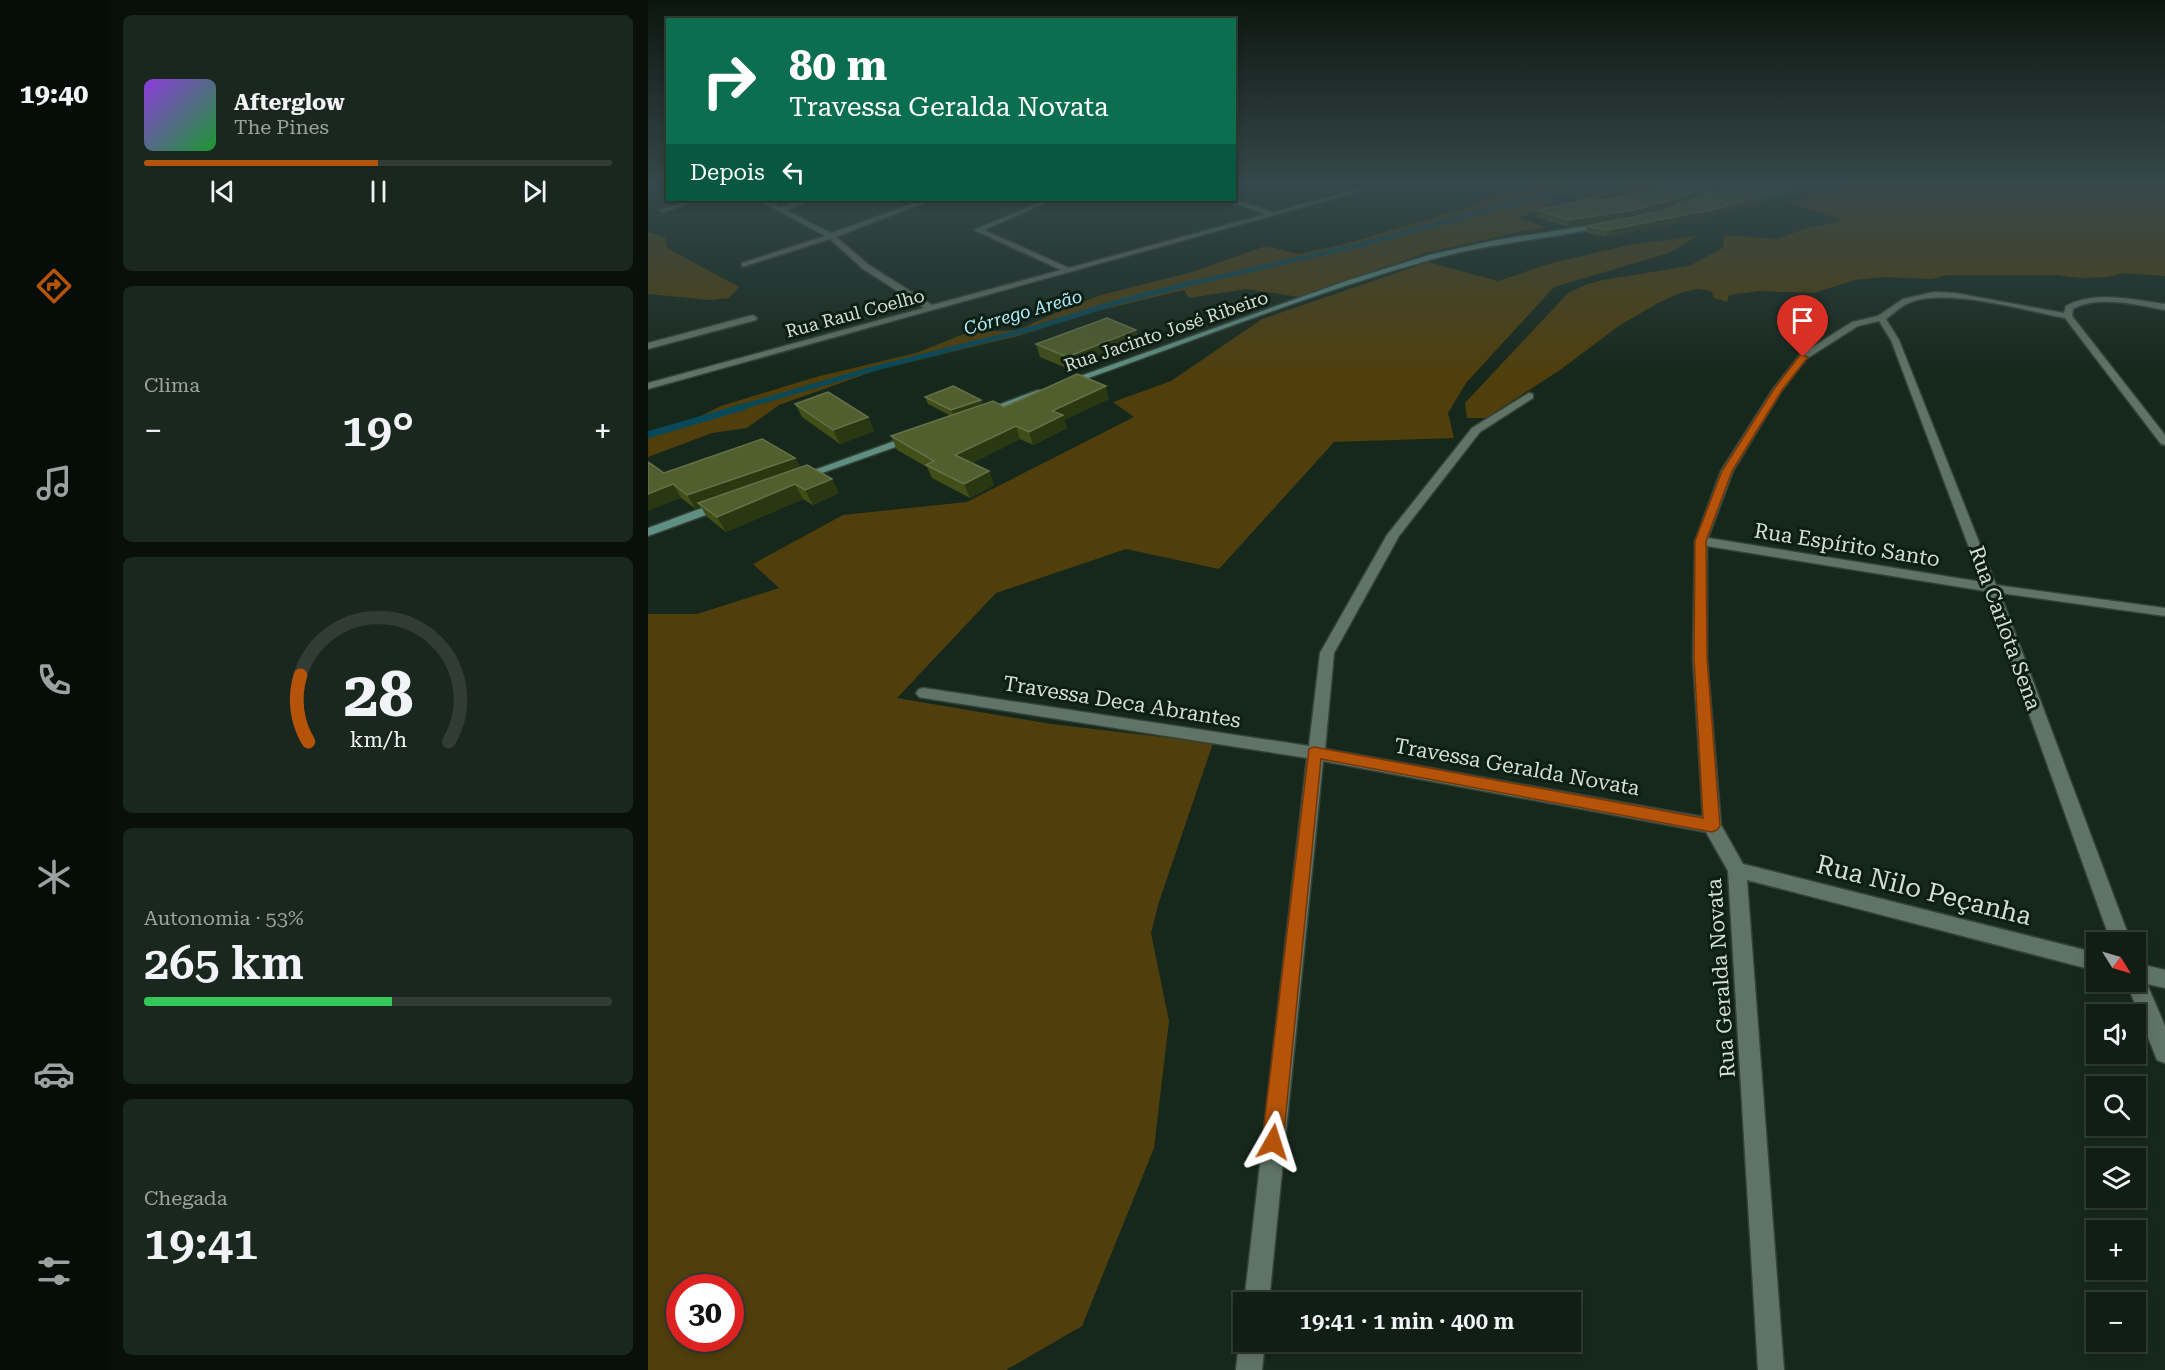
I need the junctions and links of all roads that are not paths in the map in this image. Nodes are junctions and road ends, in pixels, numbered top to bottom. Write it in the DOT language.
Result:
graph roads {
  1 [pos="797,248"];
  2 [pos="844,248"];
  3 [pos="1018,248"];
  4 [pos="1148,248"];
  5 [pos="1471,248"];
  6 [pos="745,266"];
  7 [pos="1067,270"];
  8 [pos="2165,307"];
  9 [pos="930,308"];
  10 [pos="2068,316"];
  11 [pos="753,318"];
  12 [pos="1881,318"];
  13 [pos="648,346"];
  14 [pos="648,386"];
  15 [pos="1529,396"];
  16 [pos="977,415"];
  17 [pos="922,434"];
  18 [pos="2165,442"];
  19 [pos="790,481"];
  20 [pos="735,501"];
  21 [pos="648,532"];
  22 [pos="1701,541"];
  23 [pos="1990,588"];
  24 [pos="2165,612"];
  25 [pos="924,693"];
  26 [pos="1314,753"];
  27 [pos="1712,826"];
  28 [pos="1737,870"];
  29 [pos="2117,932"];
  30 [pos="2086,959"];
  31 [pos="2146,974"];
  32 [pos="2165,979"];
  33 [pos="2140,992"];
  34 [pos="2165,1052"];
  35 [pos="1257,1292"];
  36 [pos="1250,1352"];
  37 [pos="1248,1370"];
  38 [pos="1771,1370"];
  1 -- 6 [label="street"];
  2 -- 9 [label="street"];
  3 -- 7 [label="street"];
  4 -- 7 [label="street, Rua Raul Coelho"];
  5 -- 16 [label="street, Rua Jacinto José Ribeiro"];
  7 -- 9 [label="street, Rua Raul Coelho"];
  8 -- 10 [label="street"];
  9 -- 14 [label="street, Rua Raul Coelho"];
  10 -- 12 [label="street, Rua Geralda Novata"];
  10 -- 18 [label="street"];
  11 -- 13 [label="street"];
  12 -- 22 [label="street, Rua Geralda Novata"];
  12 -- 23 [label="street, Rua Carlota Sena"];
  15 -- 26 [label="street"];
  17 -- 19 [label="street"];
  20 -- 21 [label="street"];
  22 -- 23 [label="street, Rua Espírito Santo"];
  22 -- 27 [label="street, Rua Geralda Novata"];
  23 -- 24 [label="street, Rua Espírito Santo"];
  23 -- 29 [label="street, Rua Carlota Sena"];
  25 -- 26 [label="street, Travessa Deca Abrantes"];
  26 -- 27 [label="street, Travessa Geralda Novata"];
  26 -- 35 [label="street"];
  27 -- 28 [label="street, Rua Geralda Novata"];
  28 -- 30 [label="street, Rua Nilo Peçanha"];
  28 -- 38 [label="street, Rua Geralda Novata"];
  31 -- 32 [label="street"];
  33 -- 34 [label="street"];
  36 -- 37 [label="street"];
}
